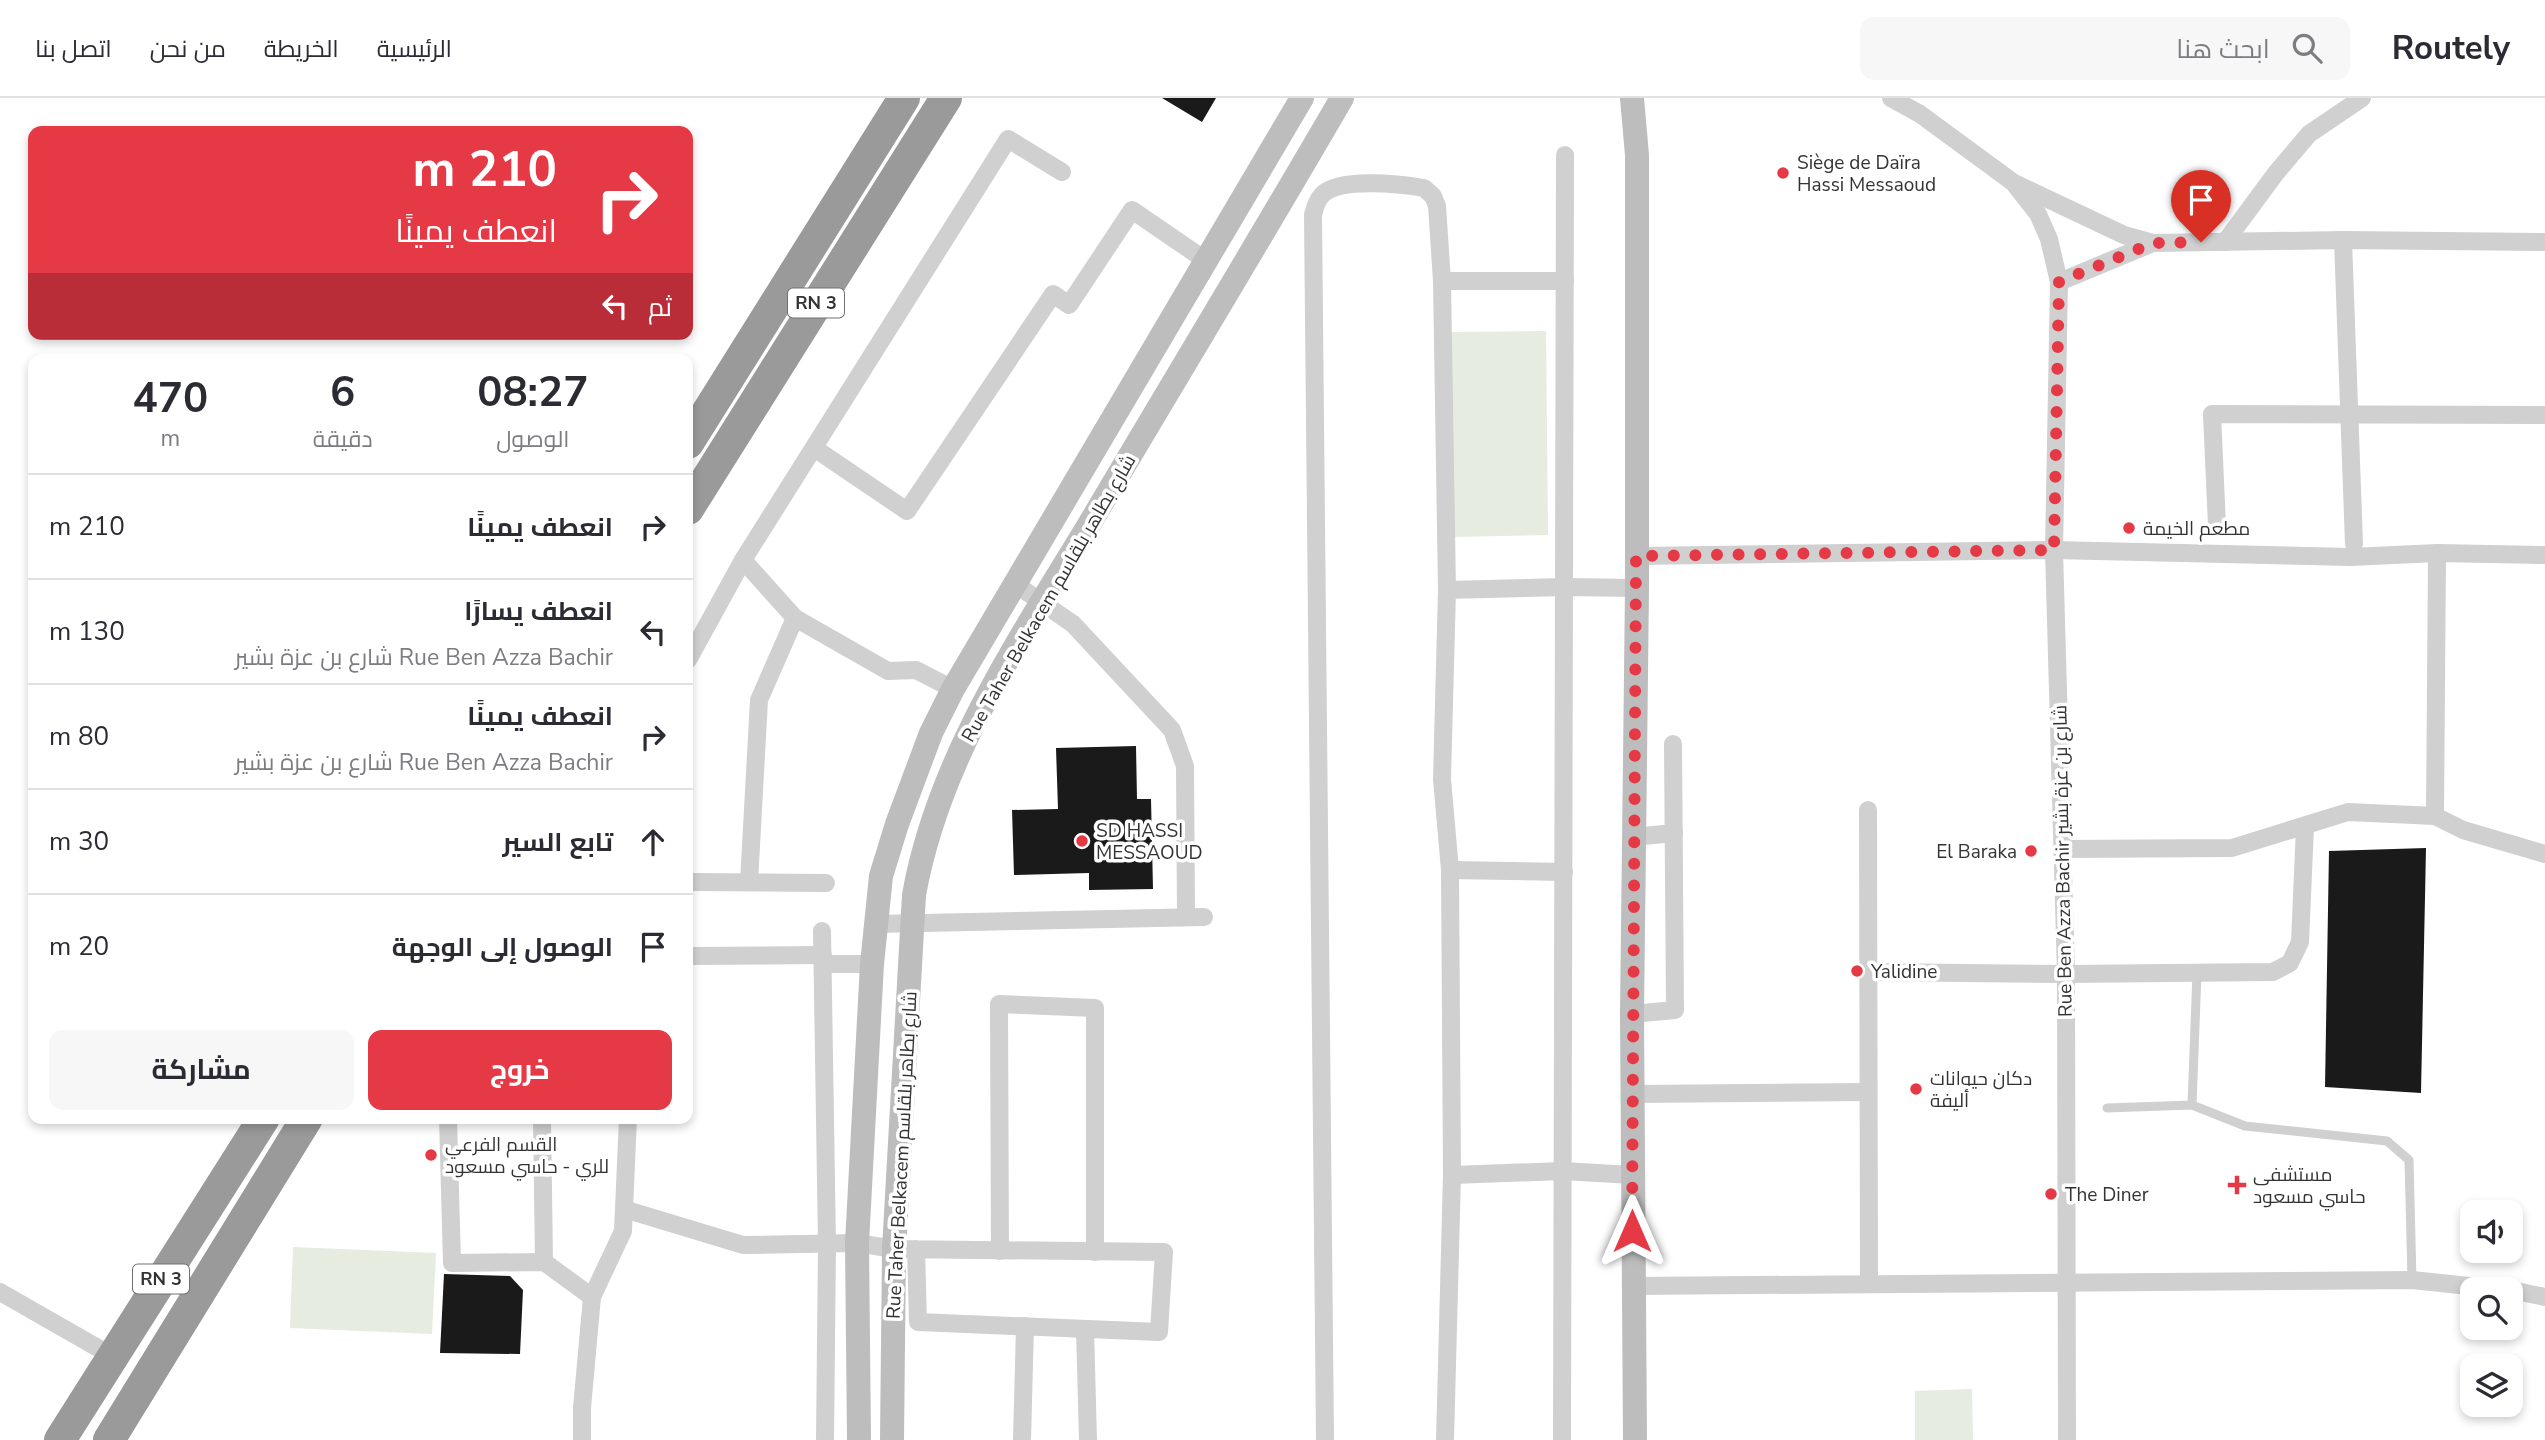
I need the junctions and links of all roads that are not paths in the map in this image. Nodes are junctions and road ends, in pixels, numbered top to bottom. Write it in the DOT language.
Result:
graph roads {
  1 [pos="904,98"];
  2 [pos="946,98"];
  3 [pos="1302,98"];
  4 [pos="1342,98"];
  5 [pos="1632,98"];
  6 [pos="1891,98"];
  7 [pos="2362,98"];
  8 [pos="1565,155"];
  9 [pos="1062,172"];
  10 [pos="2014,183"];
  11 [pos="2343,240"];
  12 [pos="2225,242"];
  13 [pos="2545,242"];
  14 [pos="2153,243"];
  15 [pos="1205,260"];
  16 [pos="1442,281"];
  17 [pos="1564,281"];
  18 [pos="2059,282"];
  19 [pos="2350,413"];
  20 [pos="2545,415"];
  21 [pos="693,435"];
  22 [pos="814,448"];
  23 [pos="693,501"];
  24 [pos="2217,526"];
  25 [pos="2354,544"];
  26 [pos="2054,550"];
  27 [pos="2437,553"];
  28 [pos="2545,555"];
  29 [pos="1636,556"];
  30 [pos="743,560"];
  31 [pos="1015,584"];
  32 [pos="1565,587"];
  33 [pos="1637,588"];
  34 [pos="1447,590"];
  35 [pos="1043,602"];
  36 [pos="795,618"];
  37 [pos="693,651"];
  38 [pos="953,689"];
  39 [pos="1672,744"];
  40 [pos="1868,810"];
  41 [pos="2435,816"];
  42 [pos="2305,827"];
  43 [pos="1674,833"];
  44 [pos="1633,837"];
  45 [pos="2061,849"];
  46 [pos="2545,854"];
  47 [pos="1450,870"];
  48 [pos="1564,872"];
  49 [pos="693,882"];
  50 [pos="749,882"];
  51 [pos="826,883"];
  52 [pos="875,924"];
  53 [pos="912,925"];
  54 [pos="822,930"];
  55 [pos="693,956"];
  56 [pos="822,959"];
  57 [pos="873,964"];
  58 [pos="1868,972"];
  59 [pos="2197,973"];
  60 [pos="2066,974"];
  61 [pos="1632,1014"];
  62 [pos="1868,1092"];
  63 [pos="1634,1094"];
  64 [pos="2192,1105"];
  65 [pos="2107,1108"];
  66 [pos="260,1124"];
  67 [pos="303,1124"];
  68 [pos="448,1124"];
  69 [pos="542,1124"];
  70 [pos="628,1124"];
  71 [pos="1563,1171"];
  72 [pos="1452,1175"];
  73 [pos="1632,1175"];
  74 [pos="624,1209"];
  75 [pos="857,1243"];
  76 [pos="827,1244"];
  77 [pos="905,1249"];
  78 [pos="1000,1251"];
  79 [pos="1095,1252"];
  80 [pos="544,1262"];
  81 [pos="2412,1280"];
  82 [pos="1869,1282"];
  83 [pos="2067,1283"];
  84 [pos="2460,1285"];
  85 [pos="1632,1286"];
  86 [pos="0,1292"];
  87 [pos="2523,1293"];
  88 [pos="592,1297"];
  89 [pos="2545,1297"];
  90 [pos="1025,1326"];
  91 [pos="1085,1329"];
  92 [pos="112,1356"];
  93 [pos="60,1440"];
  94 [pos="109,1440"];
  95 [pos="582,1440"];
  96 [pos="825,1440"];
  97 [pos="859,1440"];
  98 [pos="892,1440"];
  99 [pos="1022,1440"];
  100 [pos="1088,1440"];
  101 [pos="1325,1440"];
  102 [pos="1445,1440"];
  103 [pos="1562,1440"];
  104 [pos="1635,1440"];
  105 [pos="2067,1440"];
  1 -- 21 [label="highway, RN 3"];
  2 -- 23 [label="highway, RN 3"];
  3 -- 15 [label="main road, Rue Taher Belkacem شارع بطاهر بلقاسم"];
  4 -- 35 [label="main road, Rue Taher Belkacem شارع بطاهر بلقاسم"];
  5 -- 29 [label="main road"];
  6 -- 10 [label="street"];
  7 -- 12 [label="street"];
  8 -- 17 [label="street"];
  9 -- 22 [label="street"];
  10 -- 14 [label="street"];
  10 -- 18 [label="street, Rue Ben Azza Bachir شارع بن عزة بشير"];
  11 -- 12 [label="street"];
  11 -- 13 [label="street"];
  11 -- 19 [label="street"];
  12 -- 14 [label="street"];
  14 -- 18 [label="street"];
  15 -- 22 [label="street"];
  15 -- 31 [label="main road, Rue Taher Belkacem شارع بطاهر بلقاسم"];
  16 -- 17 [label="street"];
  16 -- 34 [label="street"];
  16 -- 101 [label="street"];
  17 -- 32 [label="street"];
  18 -- 26 [label="street, Rue Ben Azza Bachir شارع بن عزة بشير"];
  19 -- 20 [label="street"];
  19 -- 24 [label="street"];
  19 -- 25 [label="street"];
  22 -- 30 [label="street"];
  26 -- 27 [label="street"];
  26 -- 29 [label="street"];
  26 -- 45 [label="street, Rue Ben Azza Bachir شارع بن عزة بشير"];
  27 -- 28 [label="street"];
  27 -- 41 [label="street"];
  29 -- 33 [label="main road"];
  30 -- 36 [label="street"];
  30 -- 37 [label="street"];
  31 -- 35 [label="street"];
  31 -- 38 [label="main road, Rue Taher Belkacem شارع بطاهر بلقاسم"];
  32 -- 33 [label="street"];
  32 -- 34 [label="street"];
  32 -- 48 [label="street"];
  33 -- 44 [label="main road"];
  34 -- 47 [label="street"];
  35 -- 53 [label="main road, Rue Taher Belkacem شارع بطاهر بلقاسم"];
  35 -- 53 [label="street"];
  36 -- 38 [label="street"];
  36 -- 50 [label="street"];
  38 -- 52 [label="main road, Rue Taher Belkacem شارع بطاهر بلقاسم"];
  39 -- 43 [label="street"];
  40 -- 58 [label="street"];
  41 -- 42 [label="street"];
  41 -- 46 [label="street"];
  42 -- 45 [label="street"];
  42 -- 59 [label="street"];
  43 -- 44 [label="street"];
  43 -- 61 [label="street"];
  44 -- 61 [label="main road"];
  45 -- 60 [label="street, Rue Ben Azza Bachir شارع بن عزة بشير"];
  47 -- 48 [label="street"];
  47 -- 72 [label="street"];
  48 -- 71 [label="street"];
  49 -- 50 [label="street"];
  50 -- 51 [label="street"];
  52 -- 53 [label="street"];
  52 -- 57 [label="main road, Rue Taher Belkacem شارع بطاهر بلقاسم"];
  53 -- 77 [label="main road, Rue Taher Belkacem شارع بطاهر بلقاسم"];
  54 -- 56 [label="street"];
  55 -- 56 [label="street"];
  56 -- 57 [label="street"];
  56 -- 76 [label="street"];
  57 -- 75 [label="main road, Rue Taher Belkacem شارع بطاهر بلقاسم"];
  58 -- 60 [label="street"];
  58 -- 62 [label="street"];
  59 -- 60 [label="street"];
  59 -- 64 [label="lane"];
  60 -- 83 [label="street, Rue Ben Azza Bachir شارع بن عزة بشير"];
  61 -- 63 [label="main road"];
  62 -- 63 [label="street"];
  62 -- 82 [label="street"];
  63 -- 73 [label="main road"];
  64 -- 65 [label="lane"];
  64 -- 81 [label="lane"];
  66 -- 92 [label="highway, RN 3"];
  67 -- 94 [label="highway, RN 3"];
  68 -- 80 [label="street"];
  69 -- 80 [label="street"];
  70 -- 74 [label="street"];
  71 -- 72 [label="street"];
  71 -- 73 [label="street"];
  71 -- 103 [label="street"];
  72 -- 102 [label="street"];
  73 -- 85 [label="main road"];
  74 -- 76 [label="street"];
  74 -- 88 [label="street"];
  75 -- 76 [label="street"];
  75 -- 77 [label="street"];
  75 -- 97 [label="main road, Rue Taher Belkacem شارع بطاهر بلقاسم"];
  76 -- 96 [label="street"];
  77 -- 78 [label="street"];
  77 -- 90 [label="street"];
  77 -- 98 [label="main road, Rue Taher Belkacem شارع بطاهر بلقاسم"];
  78 -- 79 [label="street"];
  78 -- 79 [label="street"];
  79 -- 91 [label="street"];
  80 -- 88 [label="street"];
  81 -- 83 [label="street"];
  81 -- 84 [label="street"];
  82 -- 83 [label="street"];
  82 -- 85 [label="street"];
  83 -- 105 [label="street, Rue Ben Azza Bachir شارع بن عزة بشير"];
  85 -- 104 [label="main road"];
  86 -- 92 [label="street"];
  87 -- 89 [label="street"];
  88 -- 95 [label="street"];
  90 -- 91 [label="street"];
  90 -- 99 [label="street"];
  91 -- 100 [label="street"];
  92 -- 93 [label="highway, RN 3"];
}
